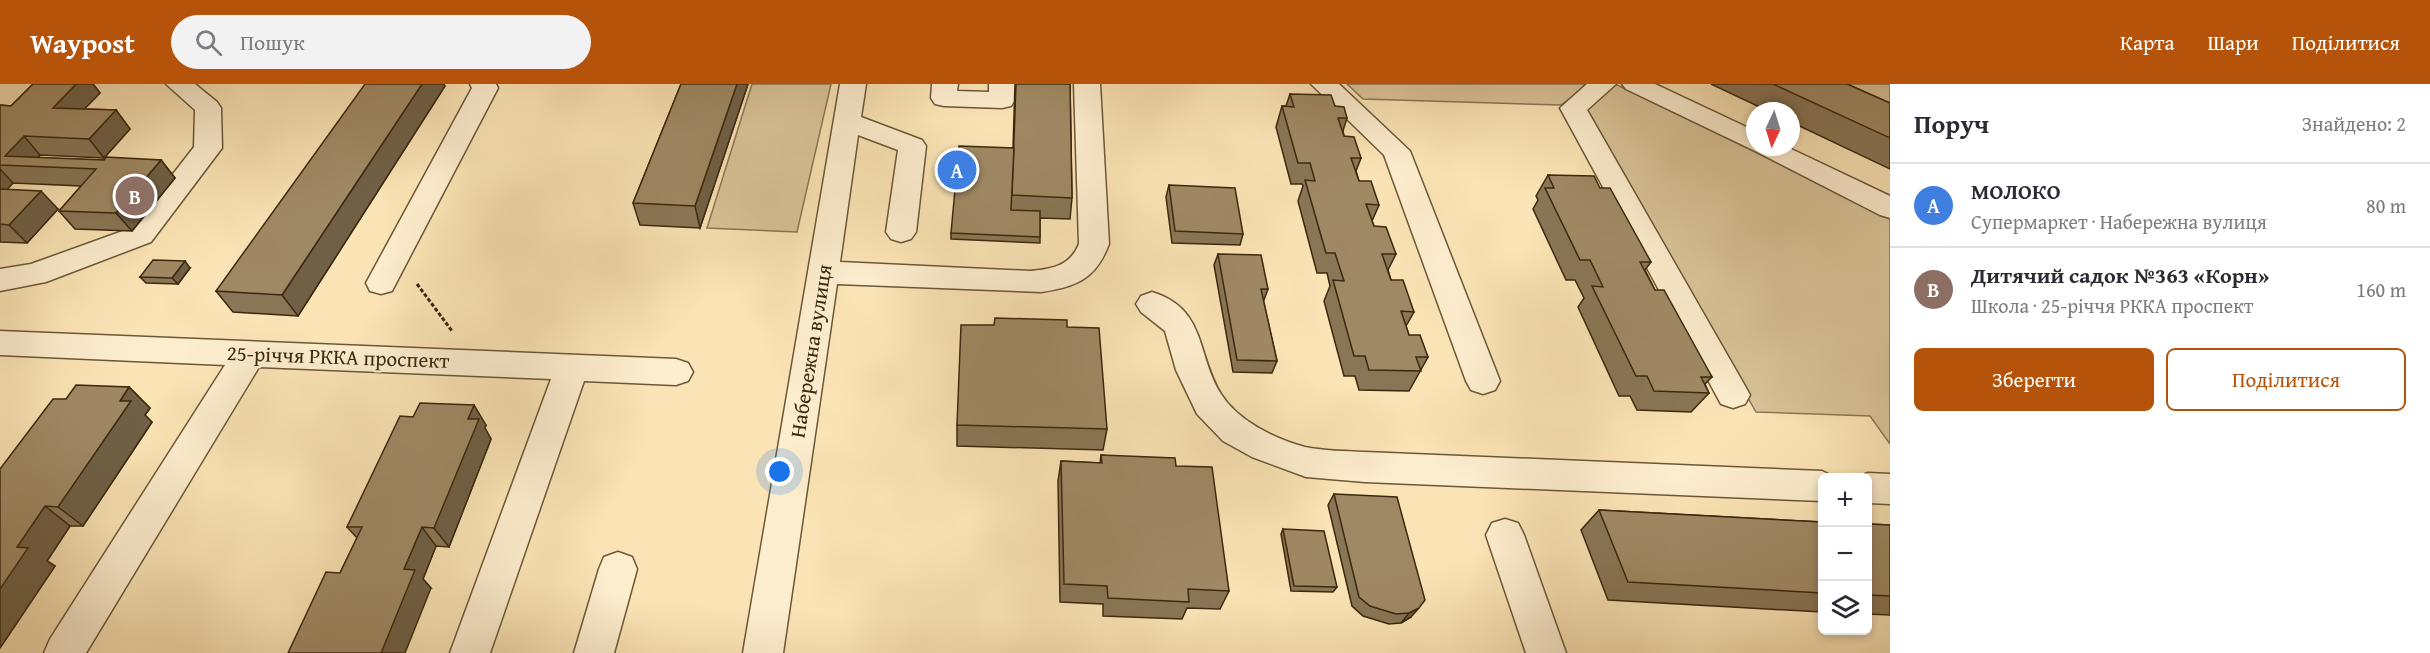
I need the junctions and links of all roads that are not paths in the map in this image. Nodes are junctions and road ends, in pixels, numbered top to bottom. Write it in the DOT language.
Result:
graph roads {
  1 [pos="179,84"];
  2 [pos="483,84"];
  3 [pos="853,84"];
  4 [pos="945,84"];
  5 [pos="1002,84"];
  6 [pos="1088,84"];
  7 [pos="1324,84"];
  8 [pos="1603,84"];
  9 [pos="1635,84"];
  10 [pos="847,121"];
  11 [pos="1746,138"];
  12 [pos="1783,156"];
  13 [pos="1890,208"];
  14 [pos="901,232"];
  15 [pos="823,272"];
  16 [pos="0,280"];
  17 [pos="381,283"];
  18 [pos="1152,304"];
  19 [pos="0,343"];
  20 [pos="250,353"];
  21 [pos="572,367"];
  22 [pos="676,372"];
  23 [pos="1483,381"];
  24 [pos="1733,395"];
  25 [pos="1818,486"];
  26 [pos="1872,488"];
  27 [pos="1890,489"];
  28 [pos="1505,535"];
  29 [pos="618,569"];
  30 [pos="64,653"];
  31 [pos="470,653"];
  32 [pos="594,653"];
  33 [pos="763,653"];
  34 [pos="1546,653"];
  1 -- 16 [label="street"];
  2 -- 17 [label="street"];
  3 -- 10 [label="street, Набережна вулиця"];
  4 -- 5 [label="street"];
  6 -- 15 [label="street"];
  7 -- 23 [label="street"];
  8 -- 24 [label="street"];
  9 -- 11 [label="street"];
  10 -- 14 [label="street"];
  10 -- 15 [label="street, Набережна вулиця"];
  12 -- 13 [label="street"];
  15 -- 33 [label="street, Набережна вулиця"];
  18 -- 25 [label="street"];
  19 -- 20 [label="street, 25-річчя РККА проспект"];
  20 -- 21 [label="street, 25-річчя РККА проспект"];
  20 -- 30 [label="street"];
  21 -- 22 [label="street, 25-річчя РККА проспект"];
  21 -- 31 [label="street"];
  26 -- 27 [label="street"];
  28 -- 34 [label="street"];
  29 -- 32 [label="street"];
}
